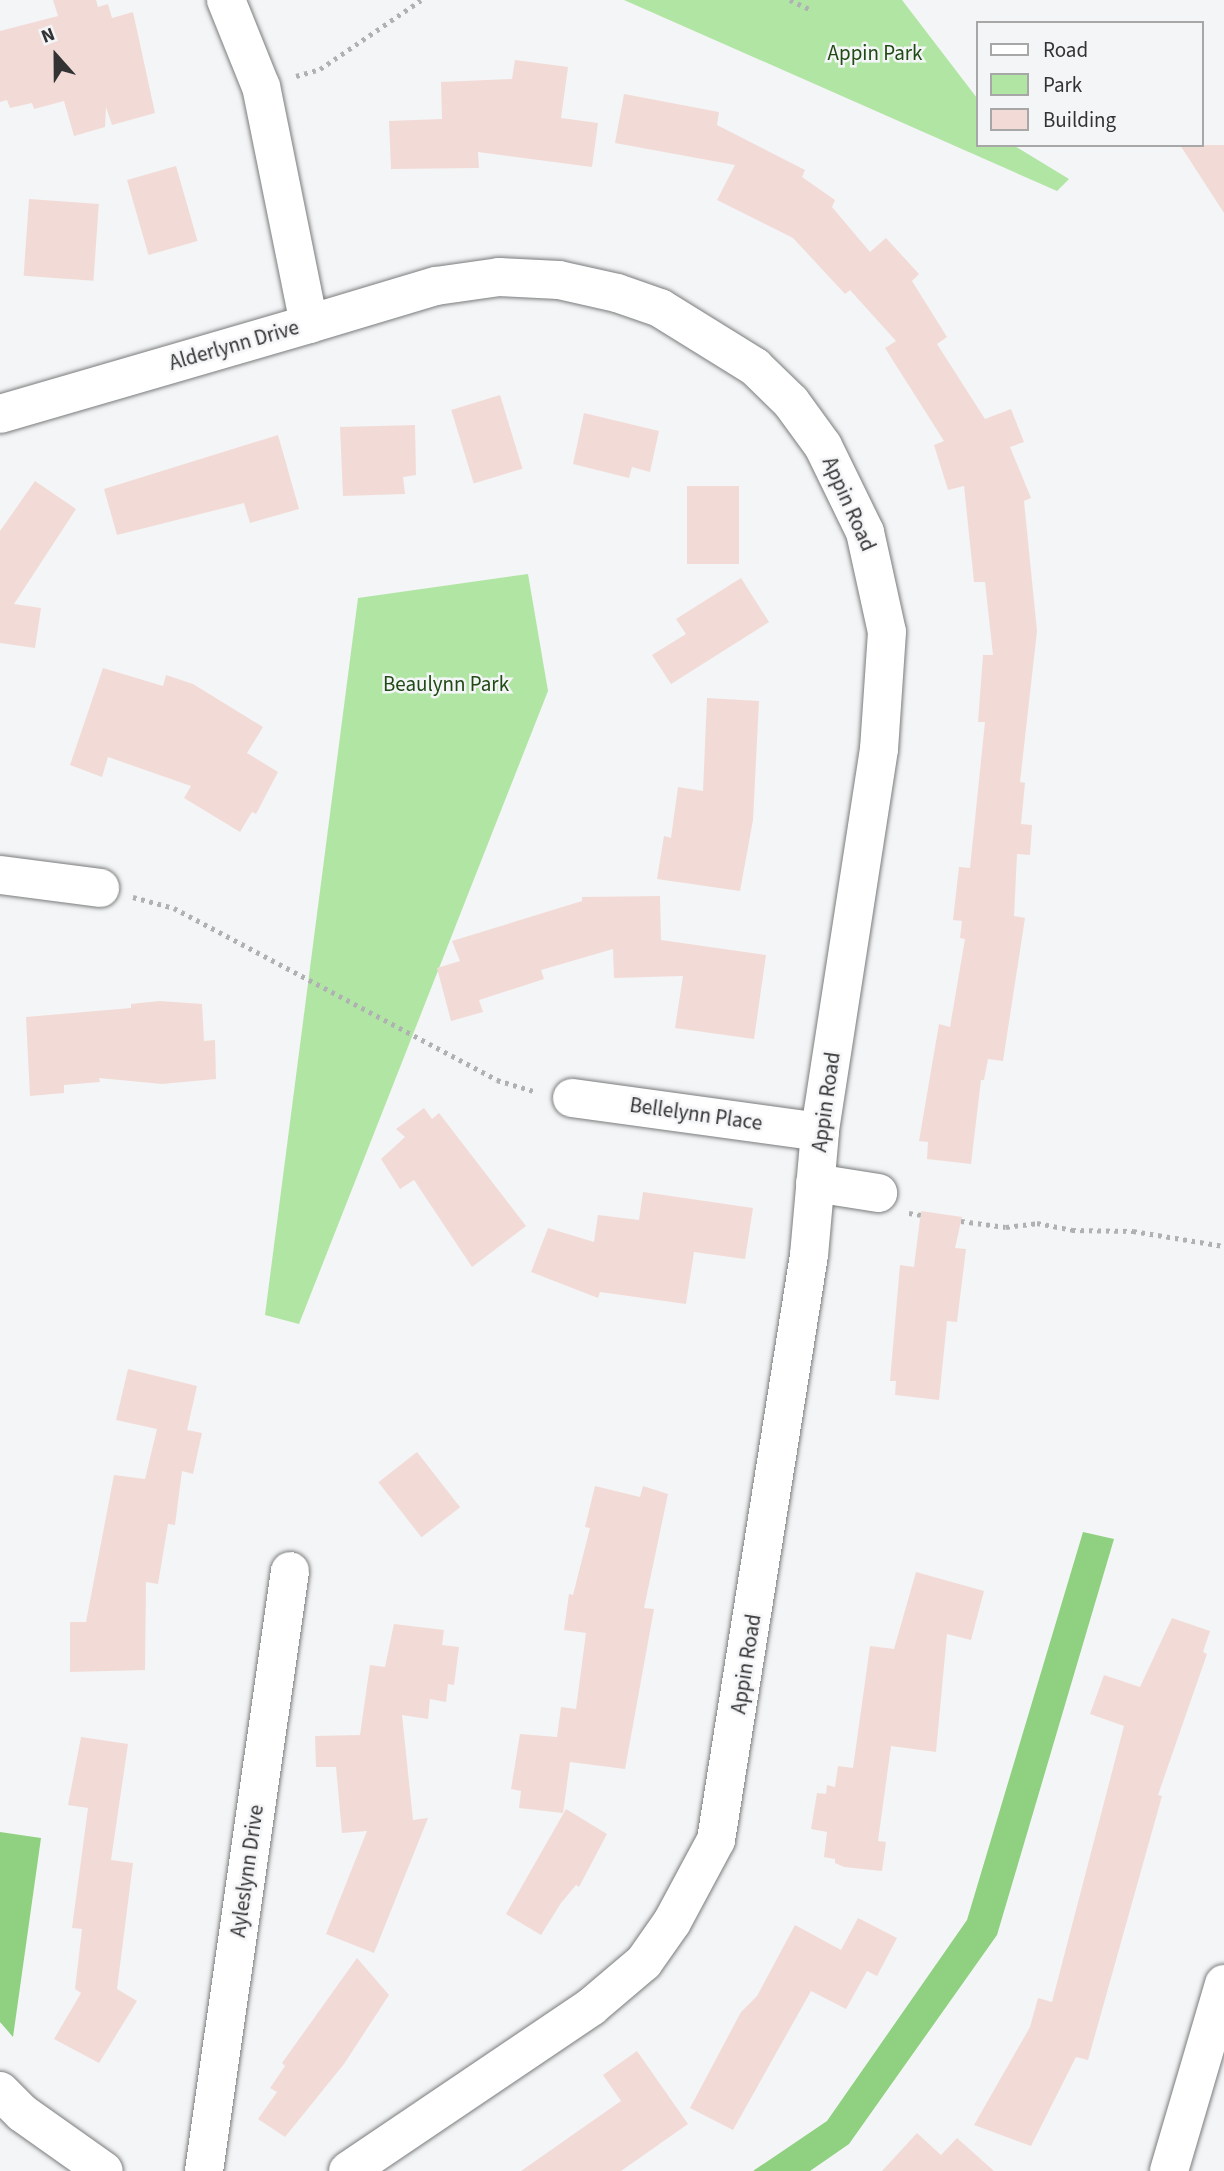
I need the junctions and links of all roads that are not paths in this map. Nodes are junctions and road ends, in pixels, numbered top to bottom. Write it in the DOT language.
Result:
graph roads {
  1 [pos="226,0"];
  2 [pos="309,324"];
  3 [pos="0,414"];
  4 [pos="0,875"];
  5 [pos="100,888"];
  6 [pos="572,1098"];
  7 [pos="820,1132"];
  8 [pos="815,1183"];
  9 [pos="878,1193"];
  10 [pos="290,1571"];
  11 [pos="1224,1984"];
  12 [pos="0,2091"];
  13 [pos="104,2171"];
  14 [pos="204,2171"];
  15 [pos="348,2171"];
  16 [pos="1169,2171"];
  1 -- 2 [label="street, Alderlynn Drive"];
  2 -- 3 [label="street, Alderlynn Drive"];
  2 -- 7 [label="street, Appin Road"];
  4 -- 5 [label="street"];
  6 -- 7 [label="street, Bellelynn Place"];
  7 -- 8 [label="street, Appin Road"];
  8 -- 9 [label="street"];
  8 -- 15 [label="street, Appin Road"];
  10 -- 14 [label="street, Ayleslynn Drive"];
  11 -- 16 [label="street"];
  12 -- 13 [label="street"];
}
